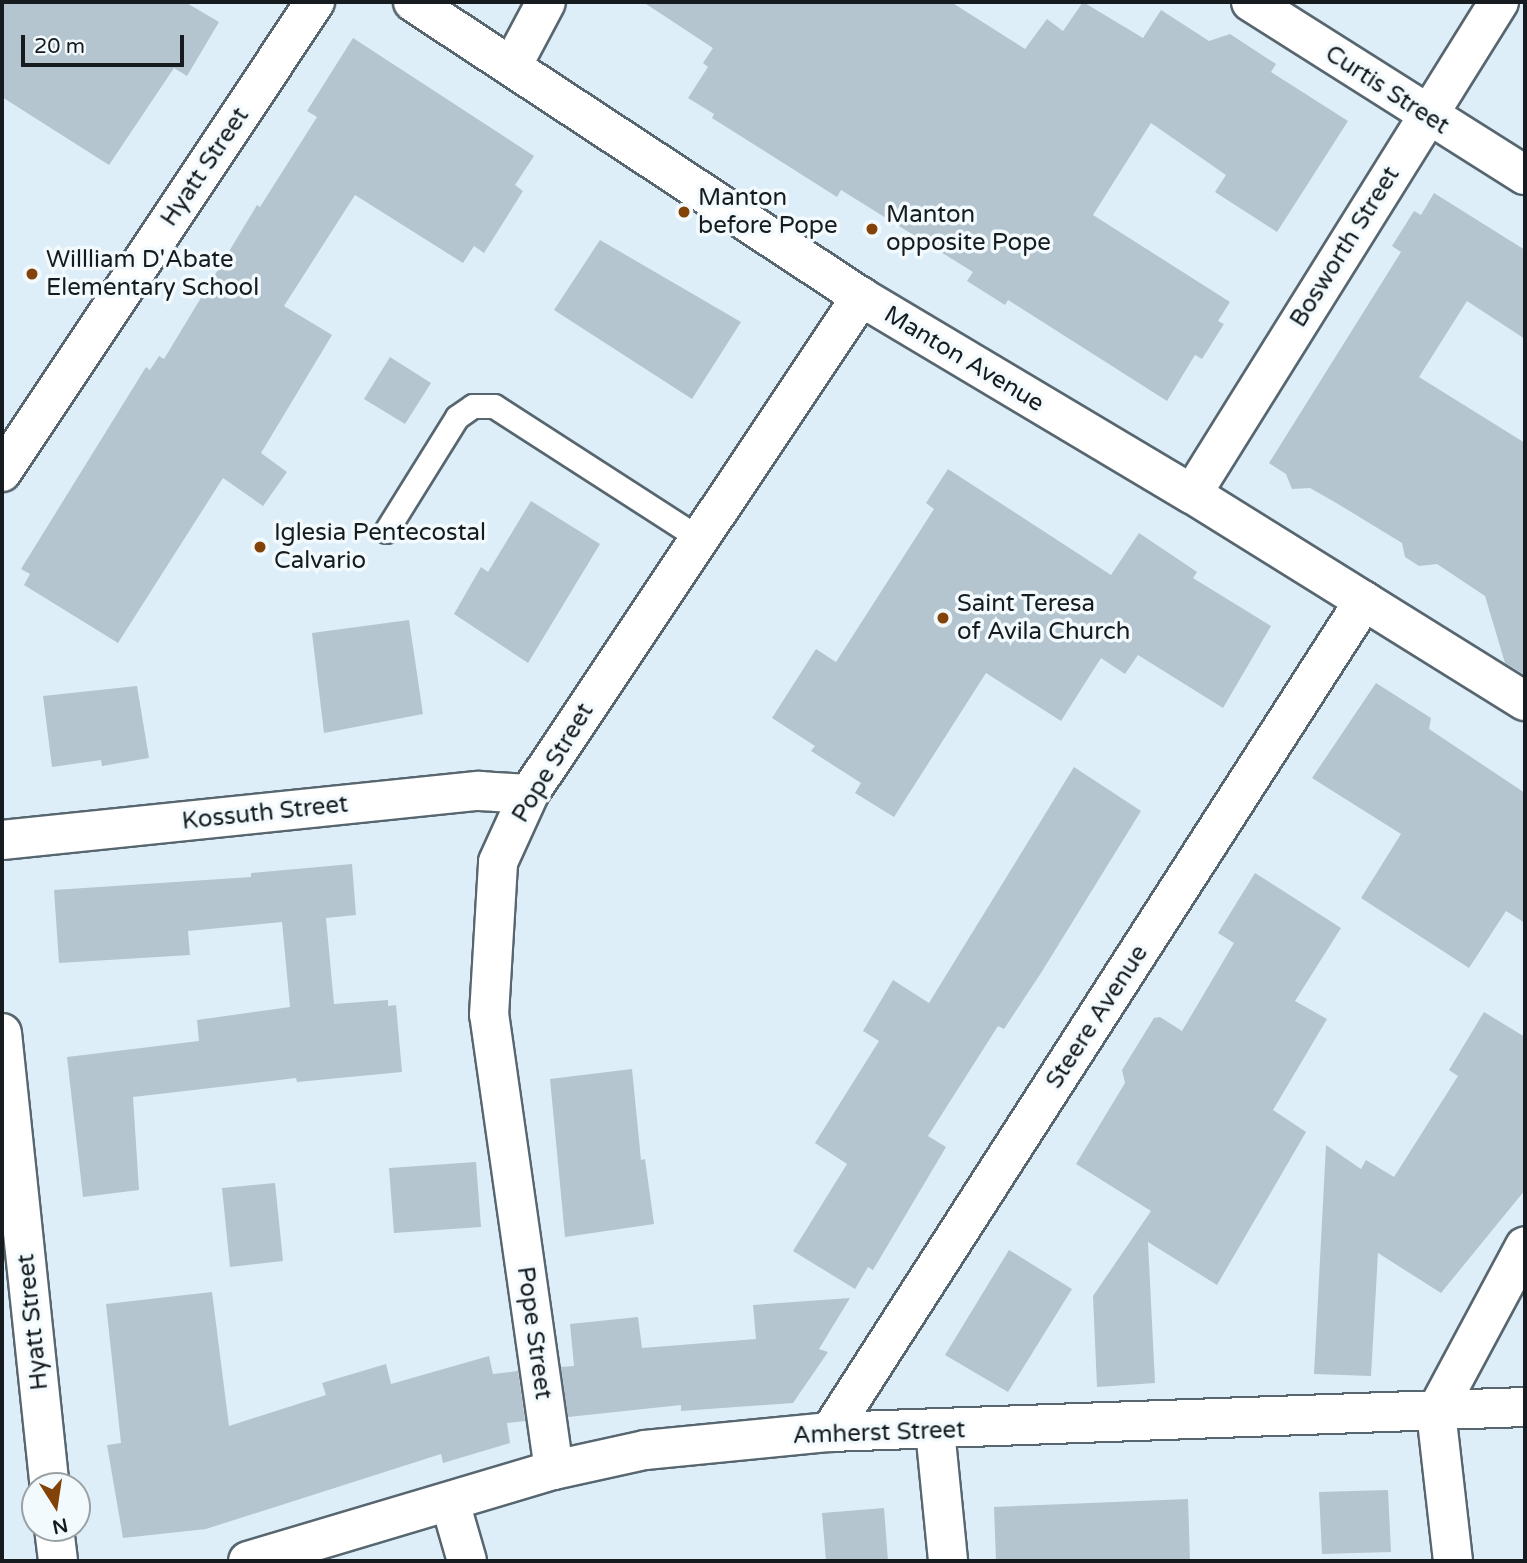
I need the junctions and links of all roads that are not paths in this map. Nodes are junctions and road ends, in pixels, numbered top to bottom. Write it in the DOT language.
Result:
graph roads {
  1 [pos="315,2"];
  2 [pos="413,2"];
  3 [pos="546,2"];
  4 [pos="1251,2"];
  5 [pos="1499,2"];
  6 [pos="512,66"];
  7 [pos="1426,116"];
  8 [pos="1525,175"];
  9 [pos="861,297"];
  10 [pos="2,472"];
  11 [pos="1192,494"];
  12 [pos="386,531"];
  13 [pos="697,537"];
  14 [pos="1364,601"];
  15 [pos="1525,701"];
  16 [pos="529,794"];
  17 [pos="2,840"];
  18 [pos="2,1033"];
  19 [pos="1525,1246"];
  20 [pos="1525,1406"];
  21 [pos="1436,1412"];
  22 [pos="935,1430"];
  23 [pos="830,1432"];
  24 [pos="554,1470"];
  25 [pos="49,1472"];
  26 [pos="450,1502"];
  27 [pos="56,1542"];
  28 [pos="58,1561"];
  29 [pos="248,1561"];
  30 [pos="467,1561"];
  31 [pos="948,1561"];
  32 [pos="1453,1561"];
  1 -- 10 [label="street, Hyatt Street"];
  2 -- 6 [label="street, Manton Avenue"];
  3 -- 6 [label="street"];
  4 -- 7 [label="street, Curtis Street"];
  5 -- 7 [label="street, Bosworth Street"];
  6 -- 9 [label="street, Manton Avenue"];
  7 -- 8 [label="street, Curtis Street"];
  7 -- 11 [label="street, Bosworth Street"];
  9 -- 11 [label="street, Manton Avenue"];
  9 -- 13 [label="street, Pope Street"];
  11 -- 14 [label="street, Manton Avenue"];
  12 -- 13 [label="lane"];
  13 -- 16 [label="street, Pope Street"];
  14 -- 15 [label="street, Manton Avenue"];
  14 -- 23 [label="street, Steere Avenue"];
  16 -- 17 [label="street, Kossuth Street"];
  16 -- 24 [label="street, Pope Street"];
  18 -- 25 [label="street, Hyatt Street"];
  19 -- 21 [label="street"];
  20 -- 21 [label="street, Amherst Street"];
  21 -- 22 [label="street, Amherst Street"];
  21 -- 32 [label="street"];
  22 -- 23 [label="street, Amherst Street"];
  22 -- 31 [label="street"];
  23 -- 24 [label="street, Amherst Street"];
  24 -- 26 [label="street, Amherst Street"];
  26 -- 29 [label="street, Amherst Street"];
  26 -- 30 [label="street"];
  27 -- 28 [label="street"];
}
